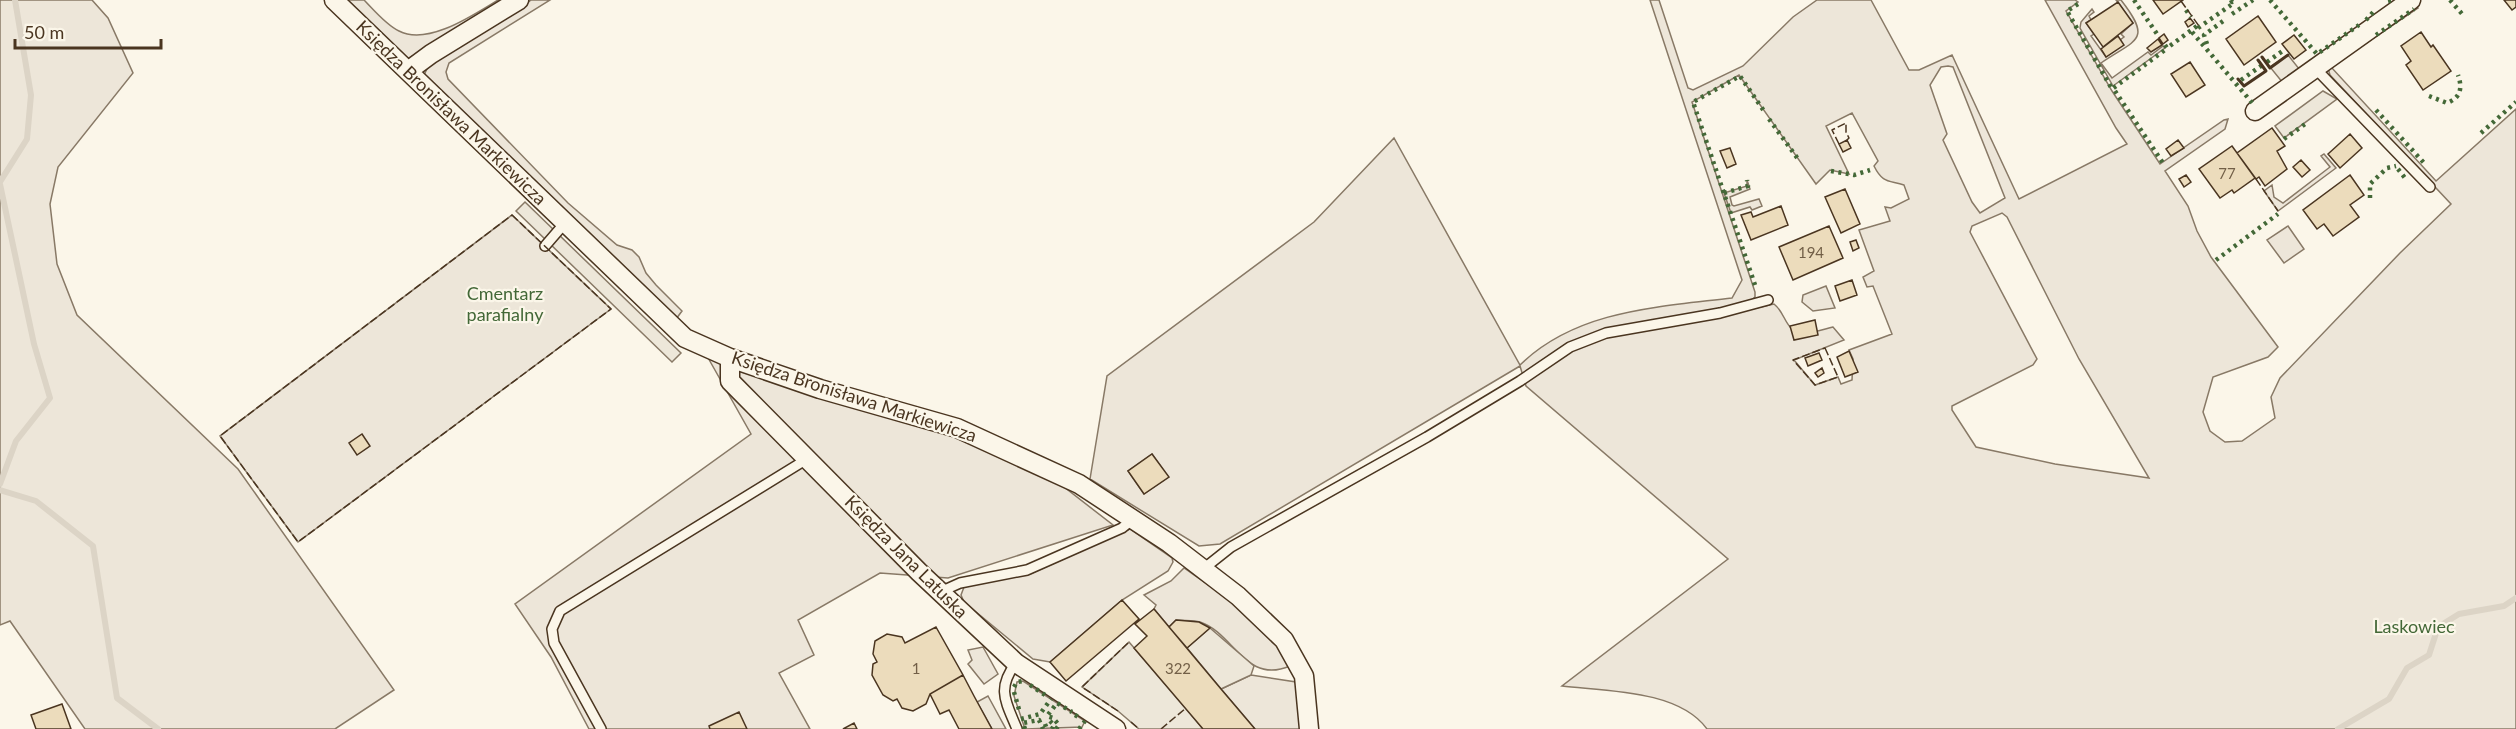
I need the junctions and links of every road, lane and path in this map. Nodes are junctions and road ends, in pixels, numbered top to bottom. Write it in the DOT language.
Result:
graph roads {
  1 [pos="334,0"];
  2 [pos="519,0"];
  3 [pos="2411,0"];
  4 [pos="2315,68"];
  5 [pos="408,71"];
  6 [pos="2255,111"];
  7 [pos="2430,187"];
  8 [pos="564,224"];
  9 [pos="545,246"];
  10 [pos="1768,300"];
  11 [pos="730,358"];
  12 [pos="807,459"];
  13 [pos="1133,519"];
  14 [pos="1202,570"];
  15 [pos="940,592"];
  16 [pos="1016,663"];
  17 [pos="1105,727"];
  18 [pos="601,729"];
  19 [pos="1017,729"];
  20 [pos="1308,729"];
  1 -- 5 [label="street, Księdza Bronisława Markiewicza"];
  2 -- 5 [label="street"];
  3 -- 4 [label="street"];
  4 -- 6 [label="street"];
  4 -- 7 [label="lane"];
  5 -- 8 [label="street, Księdza Bronisława Markiewicza"];
  8 -- 9 [label="lane"];
  8 -- 11 [label="street, Księdza Bronisława Markiewicza"];
  10 -- 14 [label="lane"];
  11 -- 12 [label="street, Księdza Jana Latuska"];
  11 -- 13 [label="street, Księdza Bronisława Markiewicza"];
  12 -- 15 [label="street, Księdza Jana Latuska"];
  12 -- 18 [label="lane"];
  13 -- 14 [label="street, Księdza Bronisława Markiewicza"];
  13 -- 15 [label="lane"];
  14 -- 20 [label="street, Księdza Bronisława Markiewicza"];
  15 -- 16 [label="street, Księdza Jana Latuska"];
  16 -- 17 [label="street, Księdza Jana Latuska"];
  16 -- 19 [label="lane"];
}
